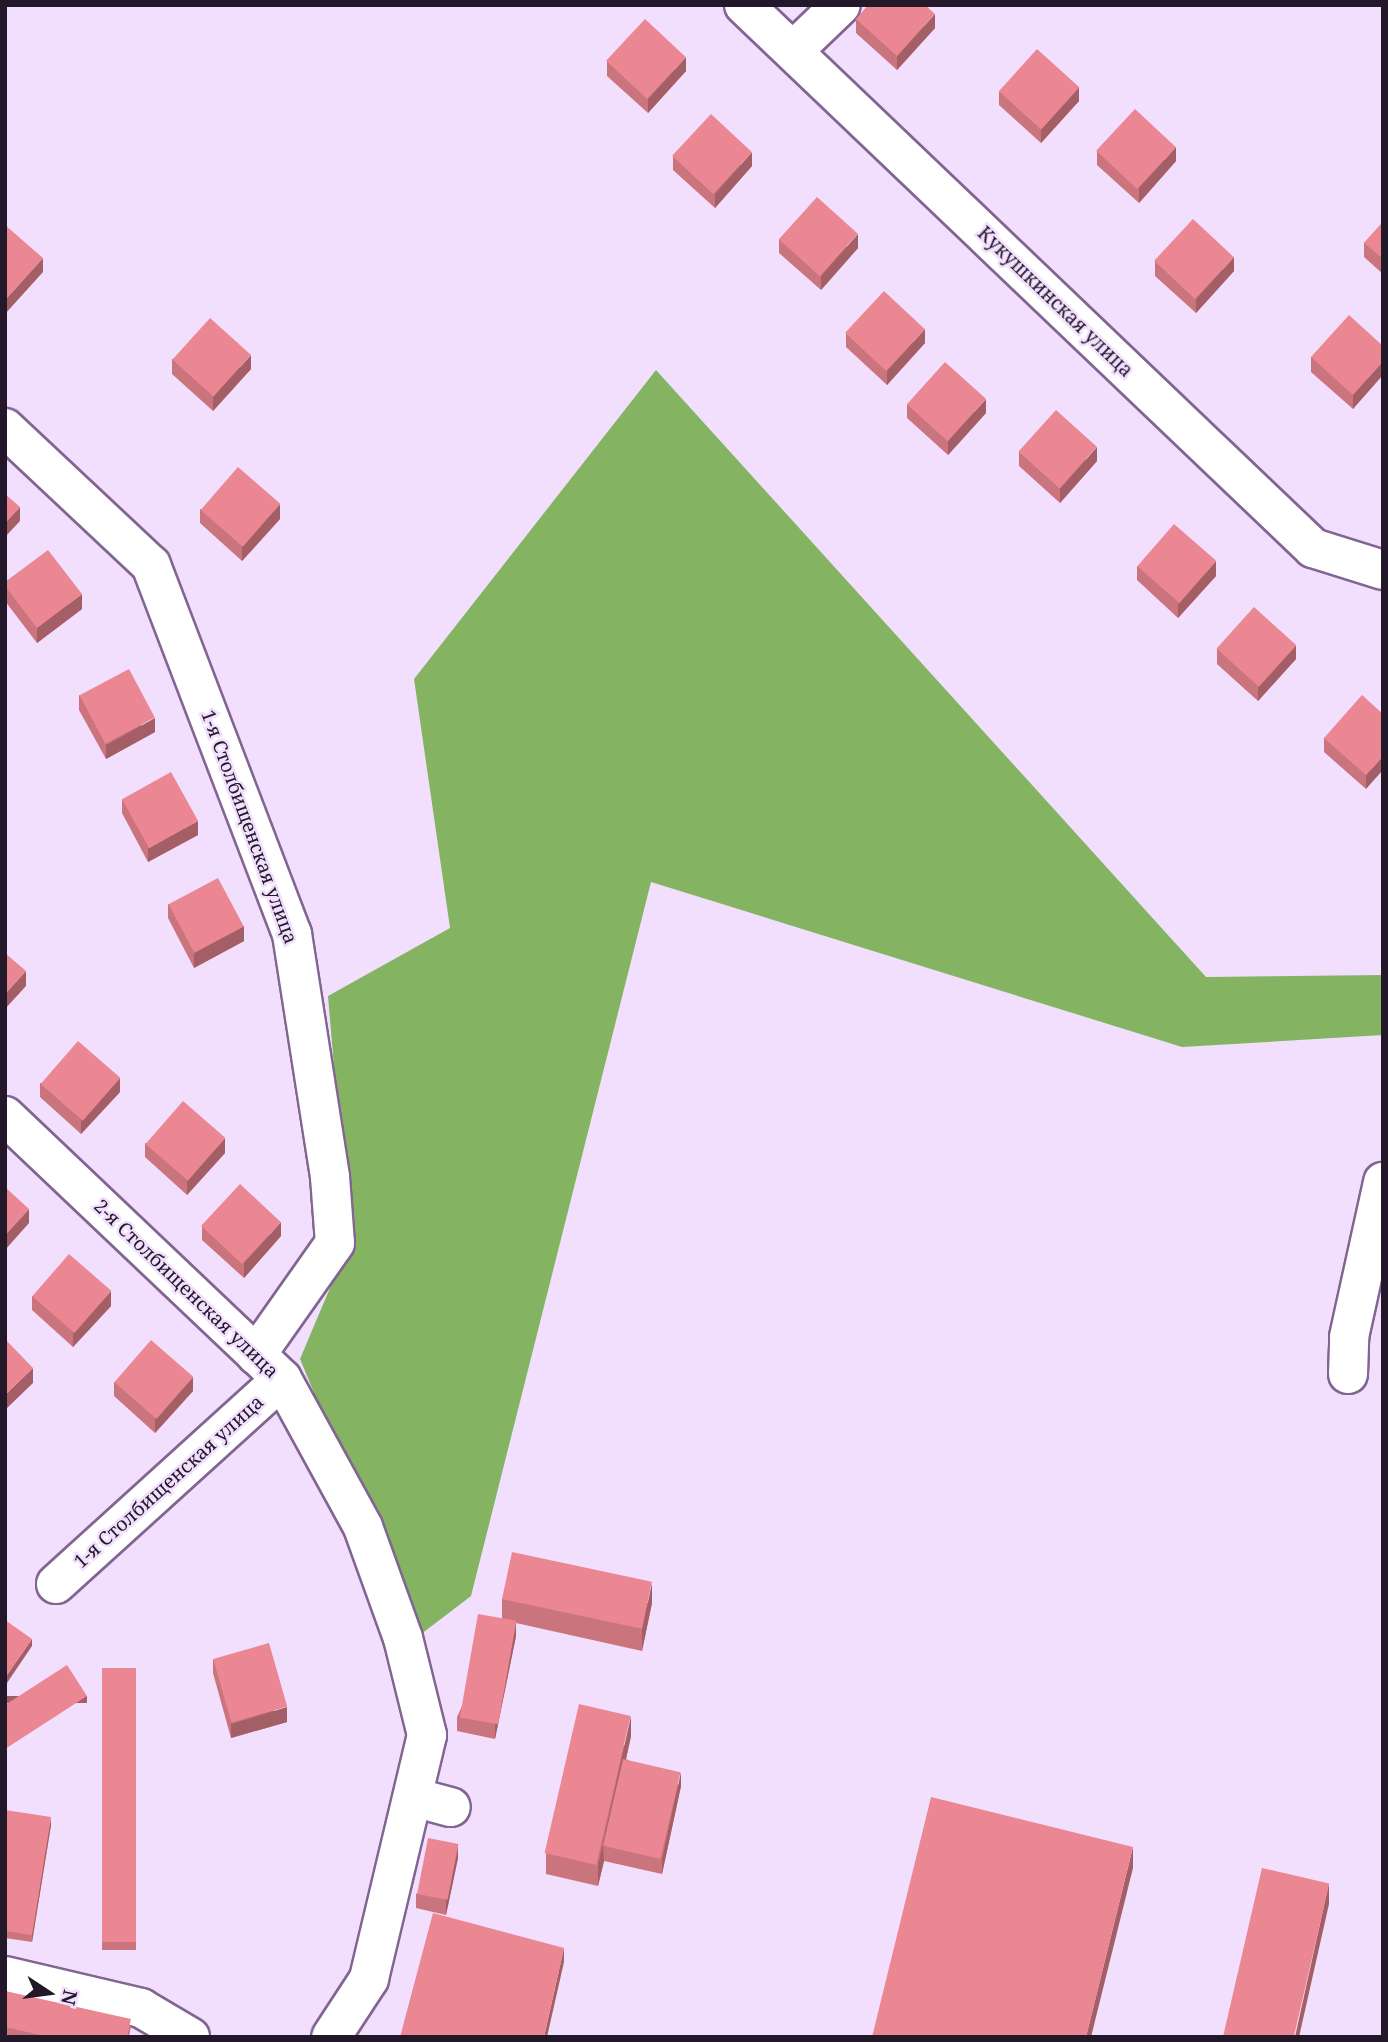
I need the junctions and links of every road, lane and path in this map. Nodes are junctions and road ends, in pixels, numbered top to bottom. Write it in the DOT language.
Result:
graph roads {
  1 [pos="744,5"];
  2 [pos="841,5"];
  3 [pos="793,51"];
  4 [pos="5,428"];
  5 [pos="1383,570"];
  6 [pos="5,1116"];
  7 [pos="1383,1182"];
  8 [pos="269,1367"];
  9 [pos="1348,1374"];
  10 [pos="56,1584"];
  11 [pos="413,1797"];
  12 [pos="451,1807"];
  13 [pos="5,1976"];
  14 [pos="190,2037"];
  15 [pos="331,2037"];
  1 -- 3 [label="street, Кукушкинская улица"];
  2 -- 3 [label="street"];
  3 -- 5 [label="street, Кукушкинская улица"];
  4 -- 8 [label="street, 1-я Столбищенская улица"];
  6 -- 8 [label="street, 2-я Столбищенская улица"];
  7 -- 9 [label="street"];
  8 -- 10 [label="street, 1-я Столбищенская улица"];
  8 -- 11 [label="street, 2-я Столбищенская улица"];
  11 -- 12 [label="street"];
  11 -- 15 [label="street, 2-я Столбищенская улица"];
  13 -- 14 [label="street"];
}
